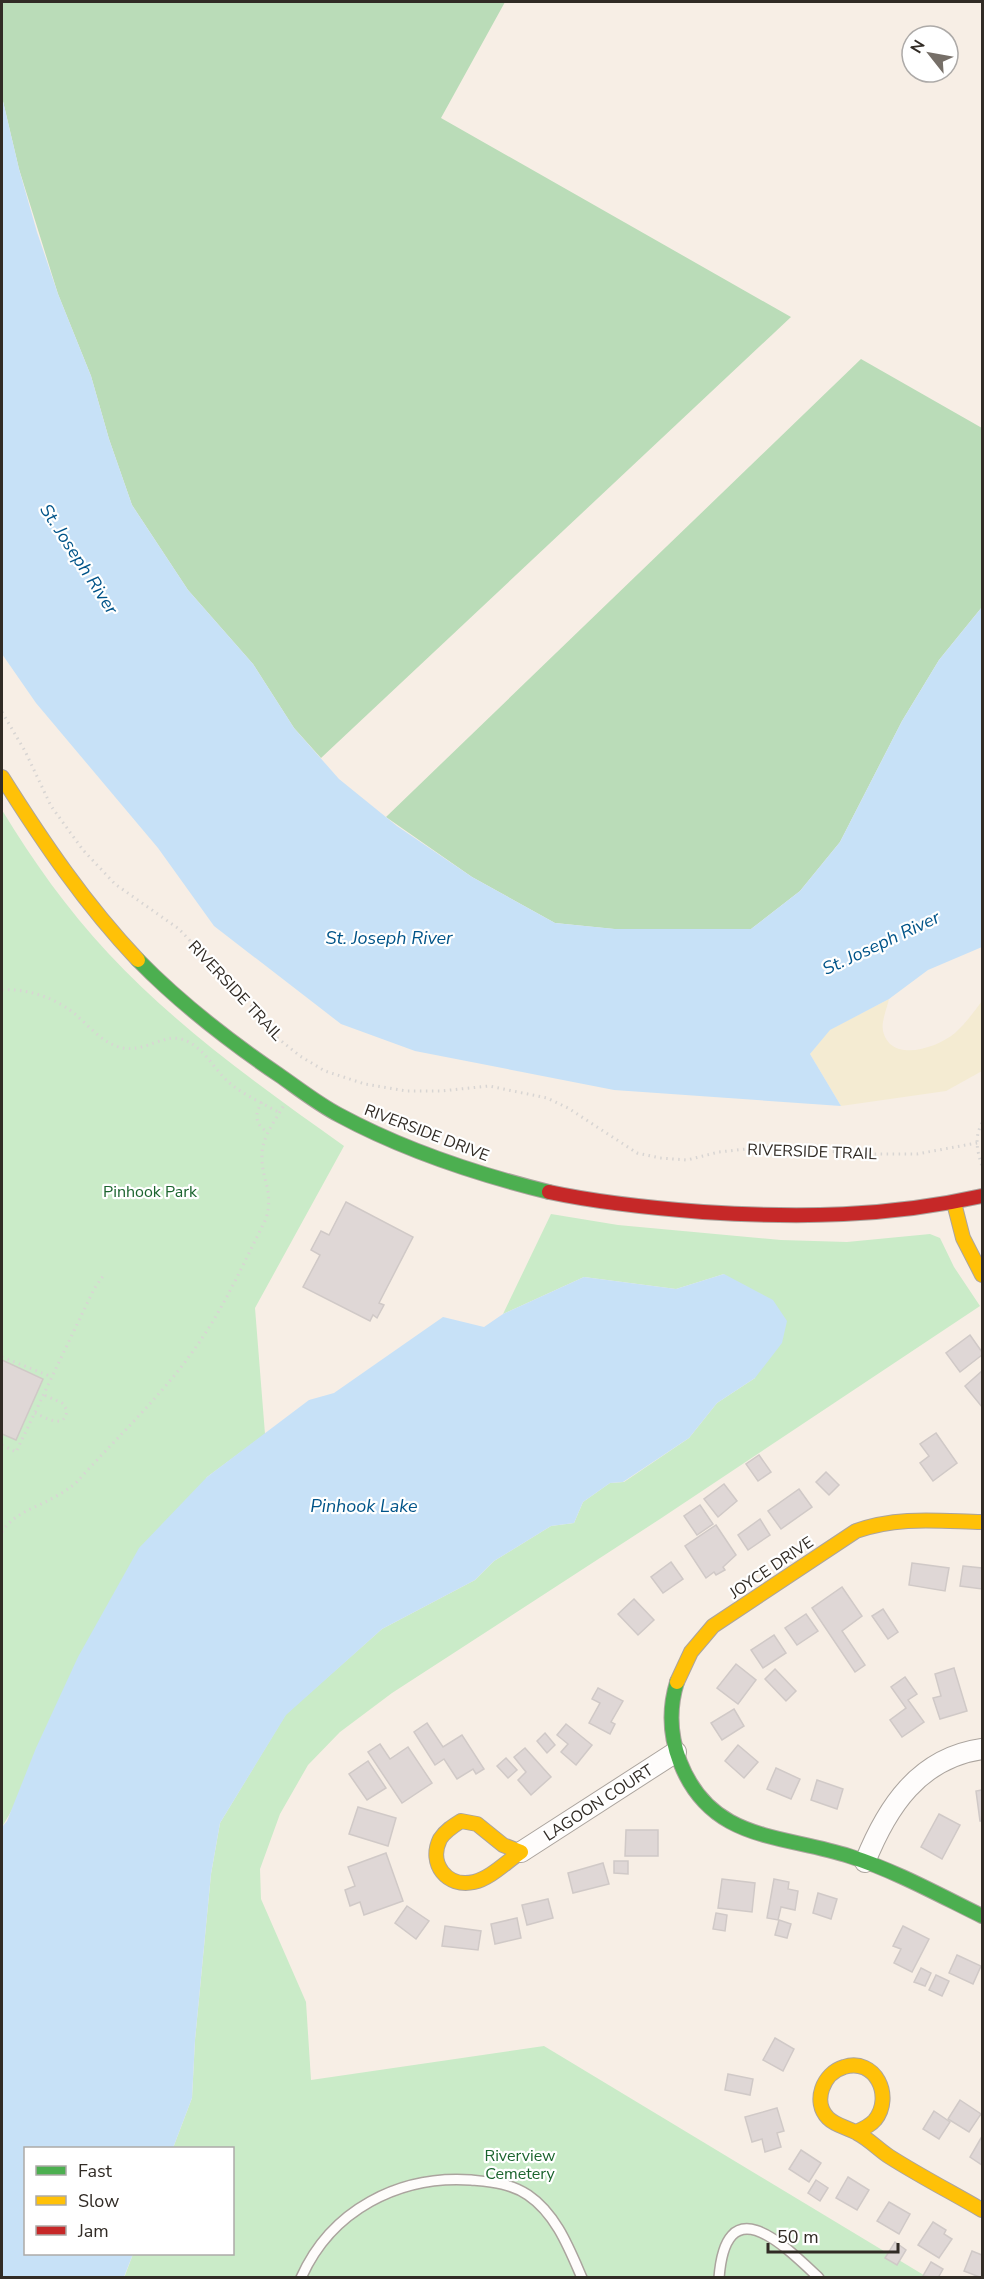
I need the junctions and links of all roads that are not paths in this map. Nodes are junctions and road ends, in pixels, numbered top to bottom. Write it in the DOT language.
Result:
graph roads {
  1 [pos="2,777"];
  2 [pos="982,1196"];
  3 [pos="954,1203"];
  4 [pos="982,1275"];
  5 [pos="982,1522"];
  6 [pos="982,1749"];
  7 [pos="676,1752"];
  8 [pos="521,1851"];
  9 [pos="865,1862"];
  10 [pos="982,1916"];
  11 [pos="856,2132"];
  12 [pos="982,2210"];
  13 [pos="302,2277"];
  14 [pos="582,2277"];
  15 [pos="720,2277"];
  16 [pos="819,2277"];
  1 -- 3 [label="street, RIVERSIDE DRIVE"];
  2 -- 3 [label="street, RIVERSIDE DRIVE"];
  3 -- 4 [label="street"];
  5 -- 7 [label="street, JOYCE DRIVE"];
  6 -- 9 [label="street"];
  7 -- 8 [label="street, LAGOON COURT"];
  7 -- 9 [label="street, JOYCE DRIVE"];
  8 -- 8 [label="street, LAGOON COURT"];
  9 -- 10 [label="street, JOYCE DRIVE"];
  11 -- 11 [label="street"];
  11 -- 12 [label="street"];
  13 -- 14 [label="lane"];
  15 -- 16 [label="lane"];
}
